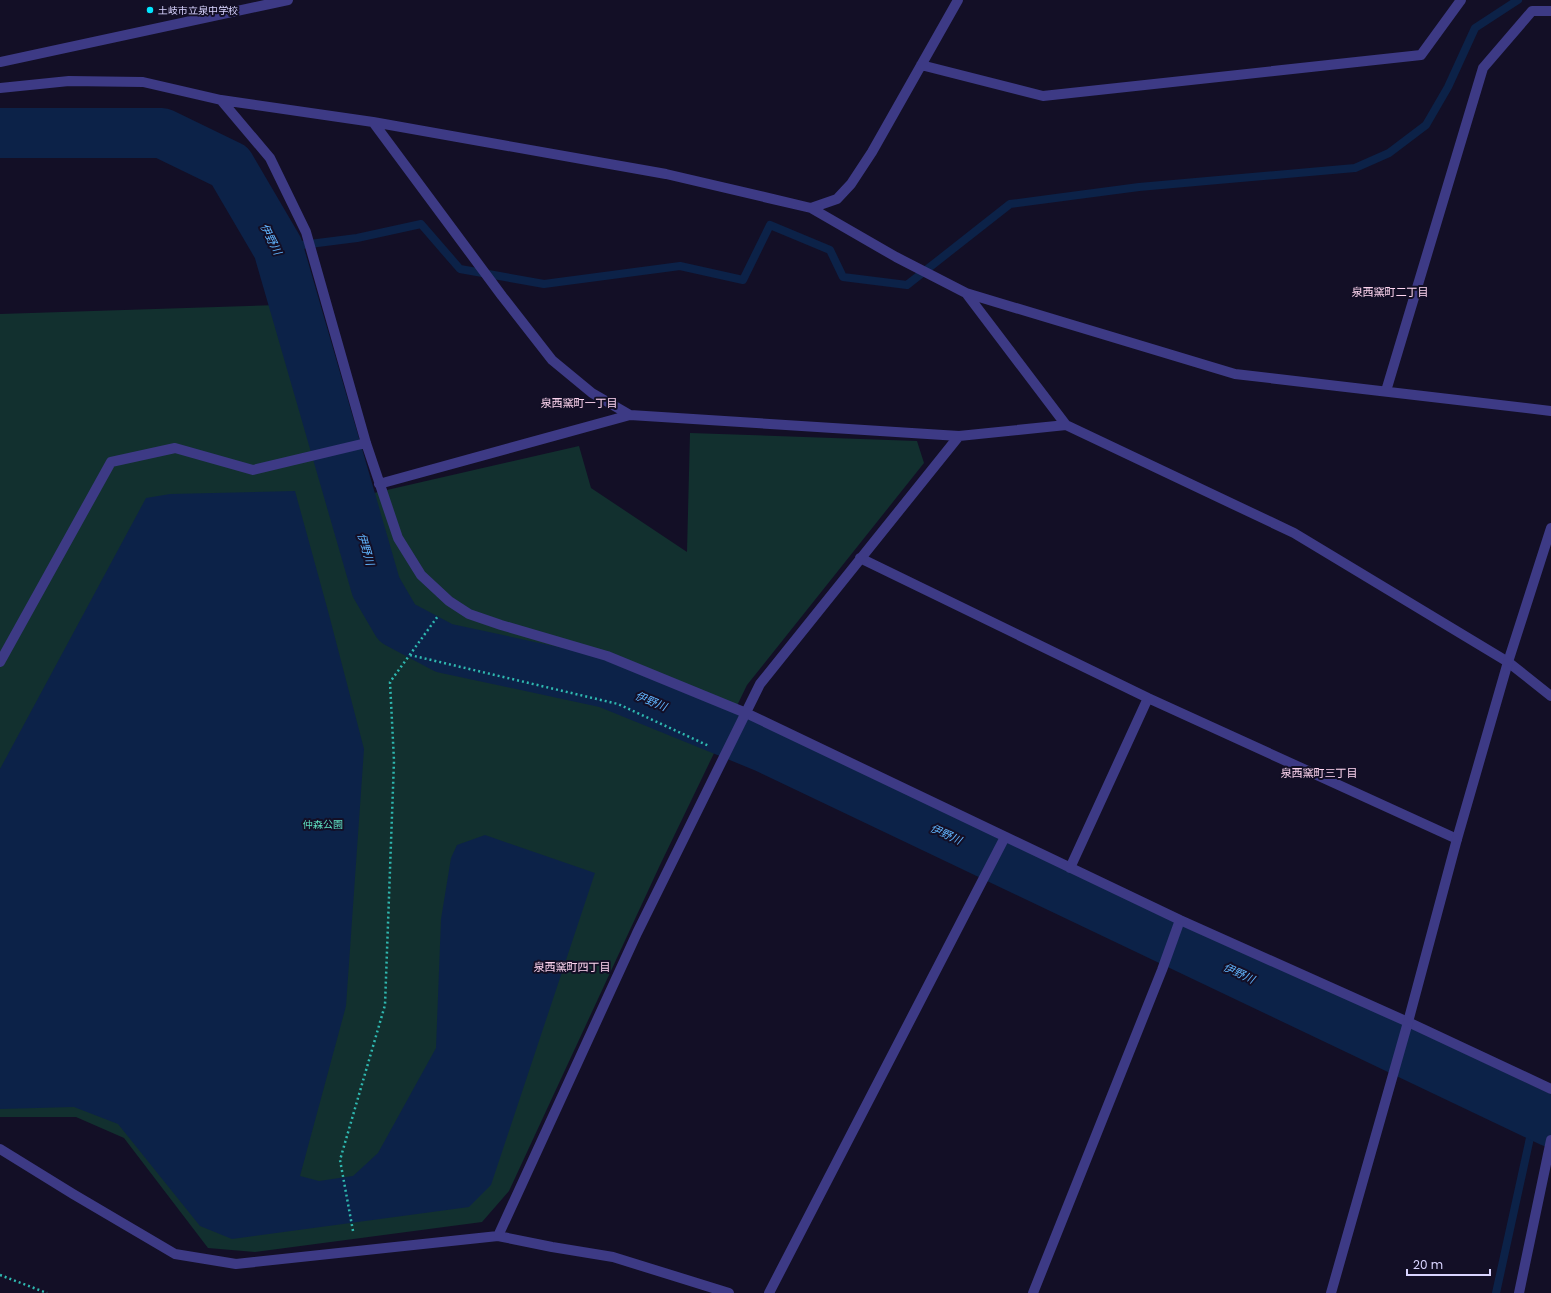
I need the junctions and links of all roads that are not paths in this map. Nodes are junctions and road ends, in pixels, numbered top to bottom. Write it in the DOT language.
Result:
graph roads {
  1 [pos="288,0"];
  2 [pos="958,0"];
  3 [pos="1461,0"];
  4 [pos="1551,11"];
  5 [pos="0,62"];
  6 [pos="921,66"];
  7 [pos="0,88"];
  8 [pos="221,100"];
  9 [pos="372,122"];
  10 [pos="811,208"];
  11 [pos="966,293"];
  12 [pos="1386,391"];
  13 [pos="1551,411"];
  14 [pos="630,415"];
  15 [pos="1066,425"];
  16 [pos="959,436"];
  17 [pos="366,444"];
  18 [pos="379,484"];
  19 [pos="1551,528"];
  20 [pos="860,558"];
  21 [pos="0,662"];
  22 [pos="1508,662"];
  23 [pos="1551,696"];
  24 [pos="1148,698"];
  25 [pos="746,713"];
  26 [pos="1005,837"];
  27 [pos="1457,839"];
  28 [pos="1070,868"];
  29 [pos="1180,920"];
  30 [pos="1408,1022"];
  31 [pos="1551,1090"];
  32 [pos="1550,1144"];
  33 [pos="0,1149"];
  34 [pos="498,1236"];
  35 [pos="729,1293"];
  36 [pos="769,1293"];
  37 [pos="1033,1293"];
  38 [pos="1331,1293"];
  39 [pos="1519,1293"];
  1 -- 5 [label="street"];
  2 -- 6 [label="street"];
  3 -- 6 [label="street"];
  4 -- 12 [label="street"];
  6 -- 10 [label="street"];
  7 -- 8 [label="street"];
  8 -- 9 [label="street"];
  8 -- 17 [label="street"];
  9 -- 10 [label="street"];
  9 -- 14 [label="street"];
  10 -- 11 [label="street"];
  11 -- 12 [label="street"];
  11 -- 15 [label="street"];
  12 -- 13 [label="street"];
  14 -- 16 [label="street"];
  14 -- 18 [label="street"];
  15 -- 16 [label="street"];
  15 -- 22 [label="street"];
  16 -- 20 [label="street"];
  17 -- 18 [label="street"];
  17 -- 21 [label="street"];
  18 -- 25 [label="street"];
  19 -- 22 [label="street"];
  20 -- 24 [label="street"];
  20 -- 25 [label="street"];
  22 -- 23 [label="street"];
  22 -- 27 [label="street"];
  24 -- 27 [label="street"];
  24 -- 28 [label="street"];
  25 -- 26 [label="street"];
  25 -- 34 [label="street"];
  26 -- 28 [label="street"];
  26 -- 36 [label="street"];
  27 -- 30 [label="street"];
  28 -- 29 [label="street"];
  29 -- 30 [label="street"];
  29 -- 37 [label="street"];
  30 -- 31 [label="street"];
  30 -- 38 [label="street"];
  32 -- 39 [label="street"];
  33 -- 34 [label="street"];
  34 -- 35 [label="street"];
}
